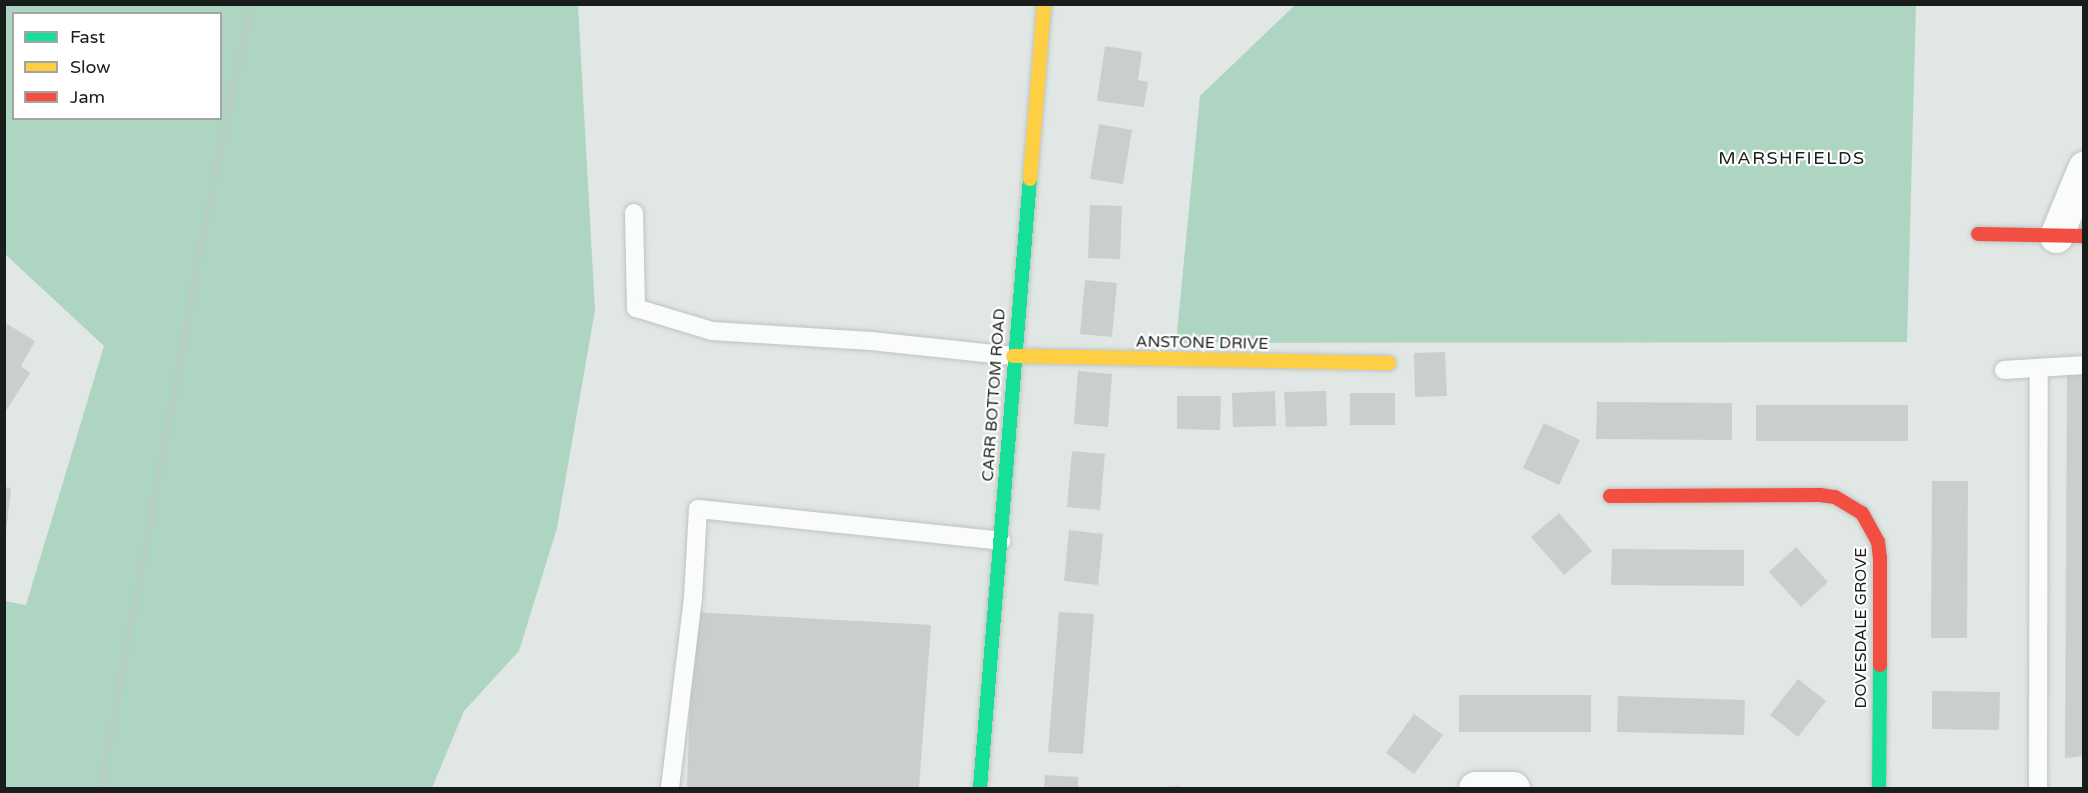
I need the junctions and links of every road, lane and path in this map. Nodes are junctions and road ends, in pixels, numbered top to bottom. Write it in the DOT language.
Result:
graph roads {
  1 [pos="251,4"];
  2 [pos="1044,4"];
  3 [pos="2084,168"];
  4 [pos="634,213"];
  5 [pos="1978,234"];
  6 [pos="2070,236"];
  7 [pos="1013,356"];
  8 [pos="1389,363"];
  9 [pos="2084,365"];
  10 [pos="2039,368"];
  11 [pos="2004,370"];
  12 [pos="1610,496"];
  13 [pos="1000,541"];
  14 [pos="1475,788"];
  15 [pos="101,789"];
  16 [pos="670,789"];
  17 [pos="980,789"];
  18 [pos="1513,789"];
  19 [pos="1879,789"];
  20 [pos="2038,789"];
  1 -- 15 [label="path"];
  2 -- 7 [label="street, CARR BOTTOM ROAD"];
  3 -- 6 [label="street"];
  4 -- 7 [label="lane"];
  5 -- 6 [label="street"];
  7 -- 8 [label="street, ANSTONE DRIVE"];
  7 -- 13 [label="street, CARR BOTTOM ROAD"];
  9 -- 10 [label="lane"];
  10 -- 11 [label="lane"];
  10 -- 20 [label="lane"];
  12 -- 19 [label="street, DOVESDALE GROVE"];
  13 -- 16 [label="lane"];
  13 -- 17 [label="street, CARR BOTTOM ROAD"];
  14 -- 18 [label="street"];
}
